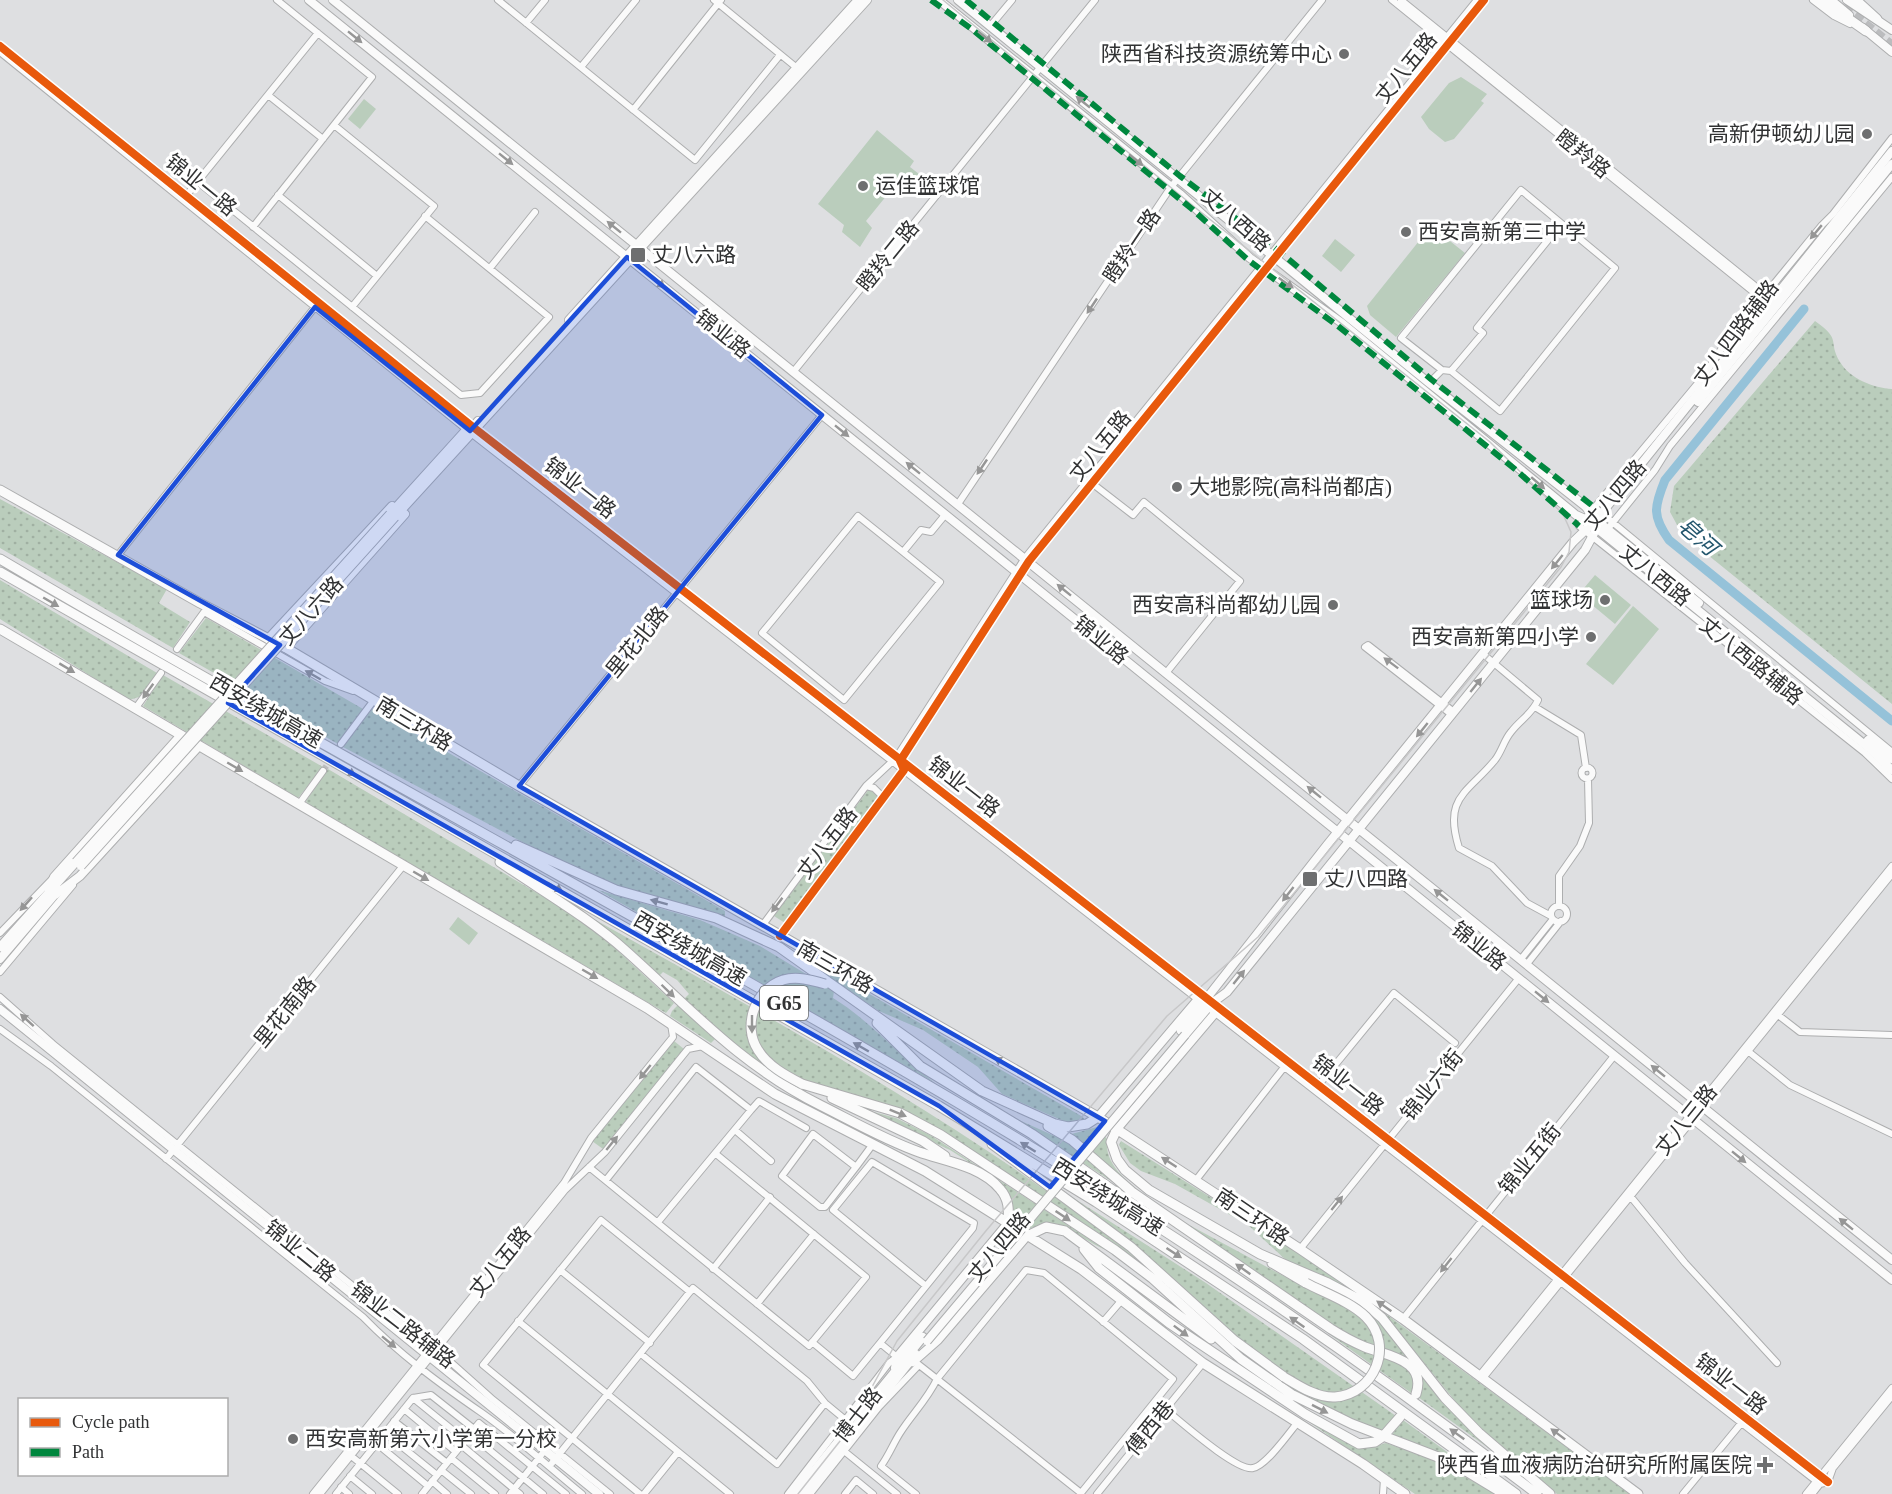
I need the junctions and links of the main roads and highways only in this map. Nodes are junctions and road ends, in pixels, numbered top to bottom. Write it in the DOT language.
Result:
graph roads {
  1 [pos="309,0"];
  2 [pos="333,0"];
  3 [pos="858,0"];
  4 [pos="867,0"];
  5 [pos="939,0"];
  6 [pos="958,0"];
  7 [pos="1822,0"];
  8 [pos="1831,0"];
  9 [pos="1847,0"];
  10 [pos="1856,0"];
  11 [pos="1877,19"];
  12 [pos="1892,30"];
  13 [pos="1866,32"];
  14 [pos="1892,52"];
  15 [pos="1892,151"];
  16 [pos="1892,164"];
  17 [pos="638,247"];
  18 [pos="629,259"];
  19 [pos="1773,304"];
  20 [pos="472,430"];
  21 [pos="421,478"];
  22 [pos="0,490"];
  23 [pos="420,492"];
  24 [pos="392,516"];
  25 [pos="1596,524"];
  26 [pos="0,559"];
  27 [pos="0,572"];
  28 [pos="0,628"];
  29 [pos="268,639"];
  30 [pos="286,648"];
  31 [pos="181,735"];
  32 [pos="199,746"];
  33 [pos="1892,759"];
  34 [pos="1892,770"];
  35 [pos="1349,820"];
  36 [pos="477,829"];
  37 [pos="1360,829"];
  38 [pos="1339,833"];
  39 [pos="471,842"];
  40 [pos="1349,842"];
  41 [pos="79,868"];
  42 [pos="52,892"];
  43 [pos="0,947"];
  44 [pos="0,959"];
  45 [pos="828,983"];
  46 [pos="839,993"];
  47 [pos="1208,1004"];
  48 [pos="862,1006"];
  49 [pos="0,1009"];
  50 [pos="0,1017"];
  51 [pos="803,1088"];
  52 [pos="982,1091"];
  53 [pos="939,1106"];
  54 [pos="1098,1117"];
  55 [pos="1117,1129"];
  56 [pos="172,1152"];
  57 [pos="1008,1223"];
  58 [pos="1027,1236"];
  59 [pos="1075,1238"];
  60 [pos="1260,1254"];
  61 [pos="1892,1260"];
  62 [pos="1892,1280"];
  63 [pos="1241,1282"];
  64 [pos="925,1339"];
  65 [pos="426,1357"];
  66 [pos="897,1370"];
  67 [pos="1416,1394"];
  68 [pos="1294,1396"];
  69 [pos="1400,1417"];
  70 [pos="556,1458"];
  71 [pos="590,1494"];
  72 [pos="599,1494"];
  73 [pos="795,1494"];
  74 [pos="804,1494"];
  75 [pos="1402,1494"];
  76 [pos="1504,1494"];
  77 [pos="1516,1494"];
  78 [pos="1537,1494"];
  79 [pos="1550,1494"];
  80 [pos="1638,1494"];
  1 -- 18 [label="main road, 锦业路, one-way"];
  17 -- 2 [label="main road, 锦业路, one-way"];
  3 -- 17 [label="main road, 丈八六路"];
  4 -- 17 [label="main road, 丈八六路"];
  5 -- 25 [label="main road, 丈八西路, one-way"];
  25 -- 6 [label="main road, 丈八西路, one-way"];
  7 -- 13 [label="highway"];
  8 -- 13 [label="main road"];
  9 -- 11 [label="main road"];
  10 -- 11 [label="highway"];
  11 -- 12 [label="main road"];
  13 -- 14 [label="main road"];
  15 -- 19 [label="main road, 丈八四路"];
  16 -- 19 [label="main road, 丈八四路"];
  17 -- 18 [label="main road, 丈八六路"];
  35 -- 17 [label="main road, 锦业路, one-way"];
  18 -- 20 [label="main road, 丈八六路"];
  18 -- 38 [label="main road, 锦业路, one-way"];
  19 -- 25 [label="main road, 丈八四路"];
  20 -- 21 [label="main road, 丈八六路"];
  20 -- 23 [label="main road, 丈八六路"];
  21 -- 24 [label="main road, 丈八六路"];
  21 -- 29 [label="main road"];
  22 -- 29 [label="highway, 南三环路"];
  23 -- 24 [label="main road, 丈八六路"];
  23 -- 30 [label="main road"];
  24 -- 41 [label="main road, 丈八六路, bridge"];
  25 -- 33 [label="main road, 丈八西路"];
  25 -- 34 [label="main road, 丈八西路"];
  25 -- 35 [label="main road, 丈八四路, one-way"];
  37 -- 25 [label="main road, 丈八四路, one-way"];
  26 -- 36 [label="highway, 西安绕城高速 / G65"];
  27 -- 39 [label="highway, 西安绕城高速 / G65, one-way"];
  28 -- 31 [label="highway, one-way"];
  29 -- 30 [label="highway, 南三环路"];
  54 -- 30 [label="highway, 南三环路, one-way"];
  31 -- 32 [label="highway"];
  31 -- 42 [label="main road"];
  32 -- 41 [label="main road"];
  32 -- 57 [label="highway, one-way"];
  35 -- 37 [label="main road, 锦业路"];
  35 -- 38 [label="main road, 丈八四路"];
  45 -- 36 [label="highway, one-way"];
  63 -- 36 [label="highway, 西安绕城高速 / G65, one-way"];
  37 -- 40 [label="main road, 丈八四路"];
  61 -- 37 [label="main road, 锦业路, one-way"];
  38 -- 40 [label="main road, 锦业路"];
  38 -- 47 [label="main road, 丈八四路, one-way"];
  39 -- 51 [label="highway, one-way"];
  39 -- 53 [label="highway, 西安绕城高速 / G65, one-way"];
  47 -- 40 [label="main road, 丈八四路, one-way"];
  40 -- 62 [label="main road, 锦业路, one-way"];
  41 -- 42 [label="main road, 丈八六路"];
  42 -- 43 [label="main road, 丈八六路"];
  42 -- 44 [label="main road, 丈八六路"];
  45 -- 46 [label="highway"];
  45 -- 48 [label="highway"];
  45 -- 51 [label="highway, one-way, bridge"];
  46 -- 48 [label="highway"];
  46 -- 63 [label="highway"];
  47 -- 54 [label="main road"];
  47 -- 55 [label="main road"];
  47 -- 64 [label="main road, 丈八四路, bridge"];
  48 -- 52 [label="highway"];
  49 -- 56 [label="main road, 锦业二路"];
  50 -- 56 [label="main road, 锦业二路"];
  51 -- 57 [label="highway"];
  51 -- 68 [label="highway, one-way"];
  52 -- 54 [label="highway"];
  67 -- 52 [label="highway, one-way"];
  53 -- 60 [label="highway, bridge"];
  53 -- 77 [label="highway, 西安绕城高速 / G65, one-way"];
  54 -- 55 [label="highway, 南三环路"];
  55 -- 60 [label="highway"];
  80 -- 55 [label="highway, 南三环路, one-way"];
  56 -- 65 [label="main road, 锦业二路"];
  57 -- 58 [label="highway"];
  57 -- 66 [label="main road"];
  58 -- 59 [label="highway"];
  58 -- 66 [label="main road"];
  58 -- 75 [label="highway"];
  59 -- 68 [label="highway"];
  59 -- 69 [label="highway, one-way"];
  60 -- 79 [label="highway"];
  78 -- 63 [label="highway, 西安绕城高速 / G65, one-way"];
  64 -- 66 [label="main road, 博士路"];
  65 -- 70 [label="main road, 锦业二路"];
  65 -- 70 [label="main road, 锦业二路"];
  66 -- 73 [label="main road, 博士路"];
  66 -- 74 [label="main road, 博士路"];
  68 -- 76 [label="highway, one-way"];
  70 -- 71 [label="main road, 锦业二路"];
  70 -- 72 [label="main road, 锦业二路"];
}
